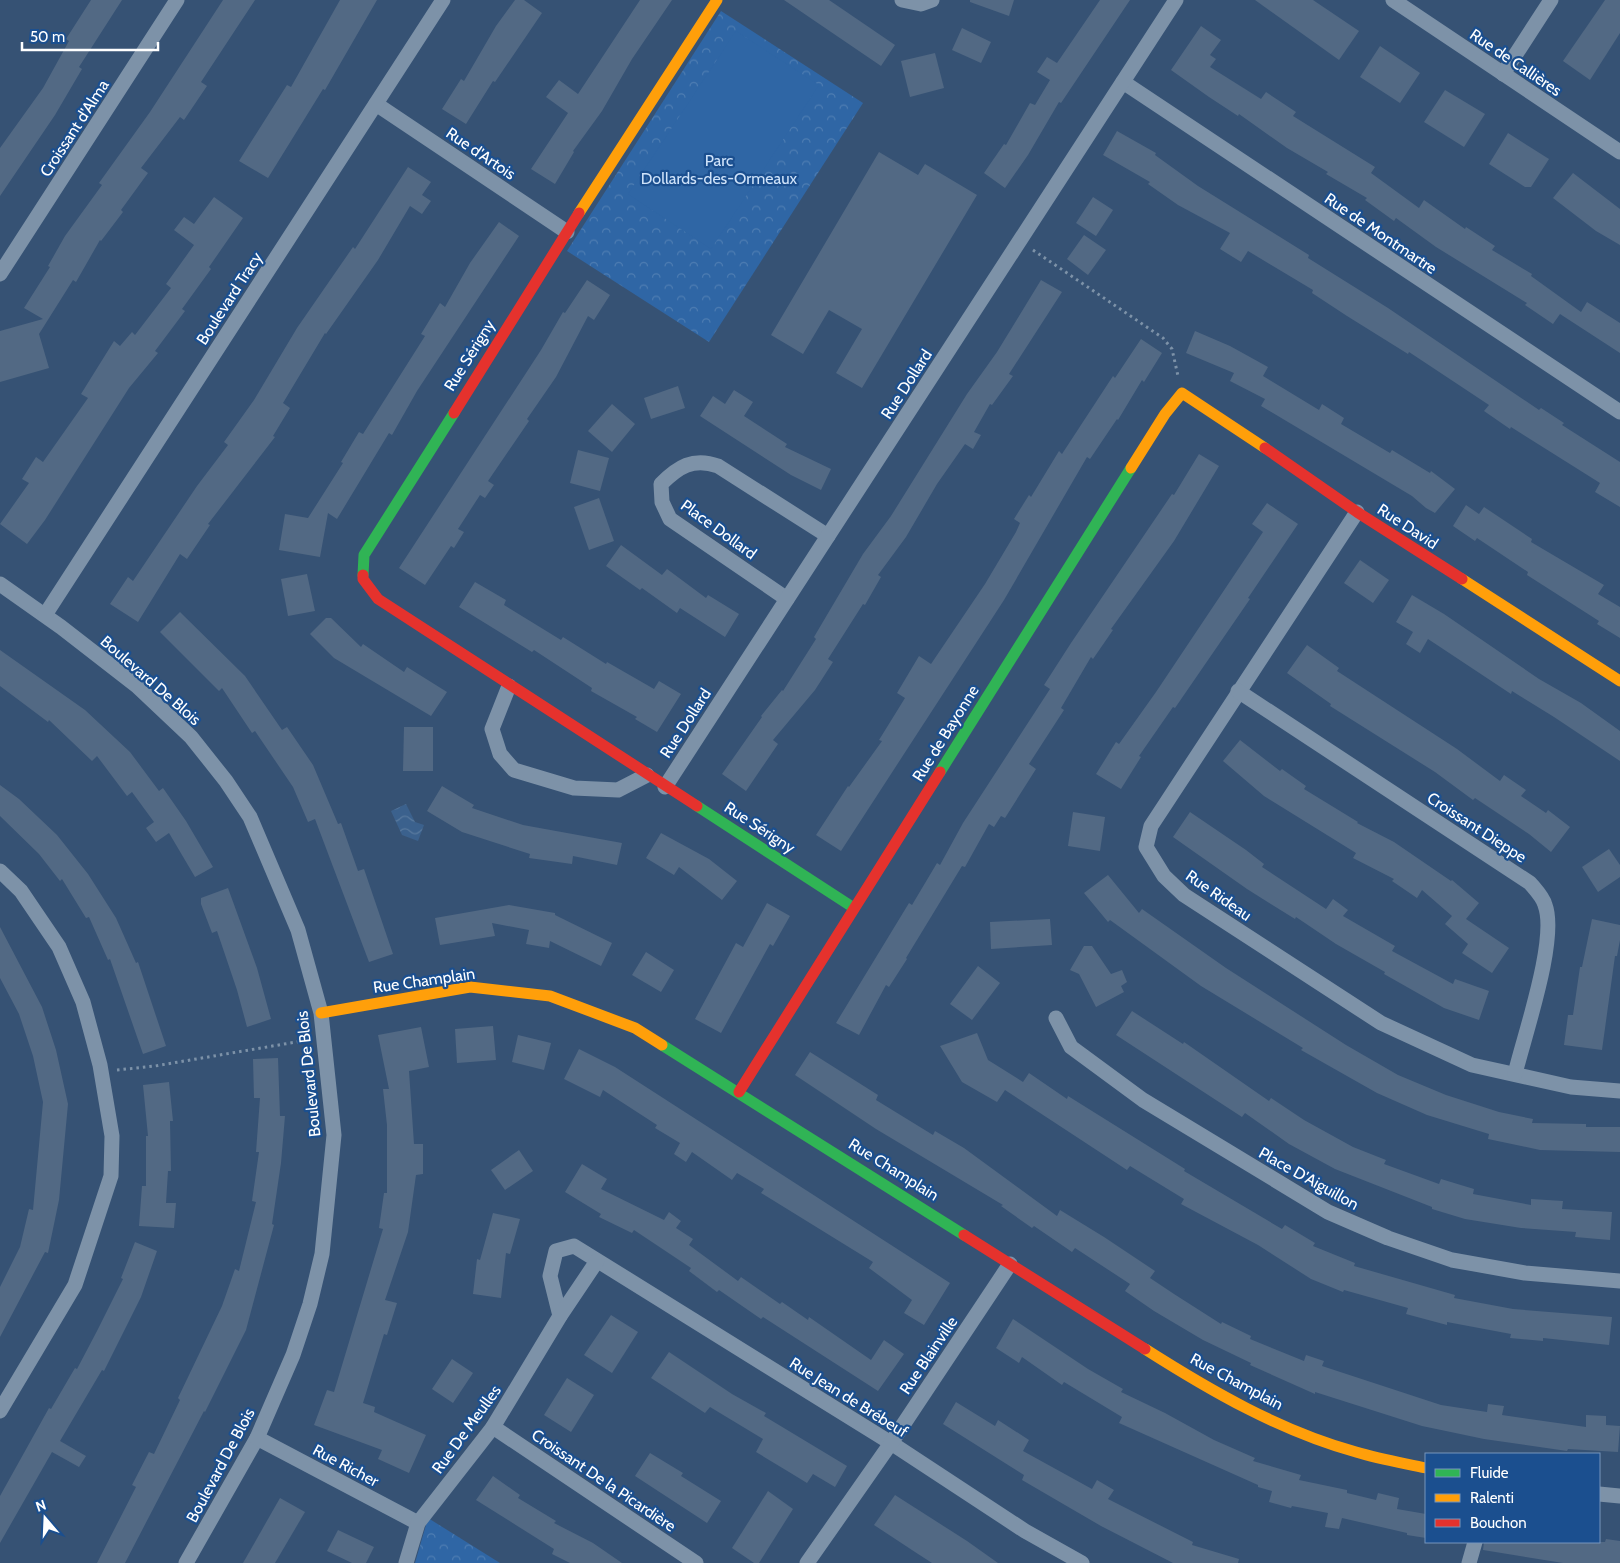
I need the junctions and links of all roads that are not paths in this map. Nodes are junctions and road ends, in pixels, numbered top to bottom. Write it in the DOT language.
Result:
graph roads {
  1 [pos="177,0"];
  2 [pos="444,0"];
  3 [pos="717,0"];
  4 [pos="902,0"];
  5 [pos="932,0"];
  6 [pos="1176,0"];
  7 [pos="1393,0"];
  8 [pos="1551,0"];
  9 [pos="1503,74"];
  10 [pos="1123,82"];
  11 [pos="376,104"];
  12 [pos="1620,152"];
  13 [pos="568,232"];
  14 [pos="0,274"];
  15 [pos="1182,393"];
  16 [pos="1620,412"];
  17 [pos="1358,512"];
  18 [pos="828,536"];
  19 [pos="0,584"];
  20 [pos="787,599"];
  21 [pos="44,615"];
  22 [pos="1620,682"];
  23 [pos="509,686"];
  24 [pos="1238,691"];
  25 [pos="647,775"];
  26 [pos="665,787"];
  27 [pos="0,871"];
  28 [pos="854,908"];
  29 [pos="321,1013"];
  30 [pos="1056,1018"];
  31 [pos="1515,1074"];
  32 [pos="1620,1091"];
  33 [pos="739,1092"];
  34 [pos="597,1261"];
  35 [pos="1010,1264"];
  36 [pos="1620,1281"];
  37 [pos="560,1316"];
  38 [pos="0,1411"];
  39 [pos="493,1427"];
  40 [pos="257,1438"];
  41 [pos="891,1443"];
  42 [pos="1425,1468"];
  43 [pos="1600,1494"];
  44 [pos="1620,1496"];
  45 [pos="418,1522"];
  46 [pos="1475,1543"];
  47 [pos="186,1563"];
  48 [pos="406,1563"];
  49 [pos="696,1563"];
  50 [pos="807,1563"];
  51 [pos="1082,1563"];
  52 [pos="1470,1563"];
  1 -- 14 [label="street, Croissant d'Alma"];
  2 -- 11 [label="street, Boulevard Tracy"];
  3 -- 13 [label="street, Rue Sérigny"];
  4 -- 5 [label="street"];
  6 -- 10 [label="street, Rue Dollard"];
  7 -- 9 [label="street, Rue de Callières"];
  8 -- 9 [label="street"];
  9 -- 12 [label="street, Rue de Callières"];
  10 -- 16 [label="street, Rue de Montmartre"];
  10 -- 18 [label="street, Rue Dollard"];
  11 -- 13 [label="street, Rue d'Artois"];
  11 -- 21 [label="street, Boulevard Tracy"];
  13 -- 23 [label="street, Rue Sérigny"];
  15 -- 17 [label="street, Rue David"];
  15 -- 28 [label="street, Rue de Bayonne"];
  17 -- 22 [label="street, Rue David"];
  17 -- 24 [label="street, Rue Rideau"];
  18 -- 20 [label="street, Rue Dollard"];
  18 -- 20 [label="street, Place Dollard"];
  19 -- 21 [label="street, Boulevard De Blois"];
  20 -- 26 [label="street, Rue Dollard"];
  21 -- 29 [label="street, Boulevard De Blois"];
  23 -- 25 [label="street, Rue Sérigny"];
  23 -- 25 [label="street"];
  24 -- 31 [label="street, Croissant Dieppe"];
  24 -- 31 [label="street, Rue Rideau"];
  25 -- 26 [label="street, Rue Sérigny"];
  26 -- 28 [label="street, Rue Sérigny"];
  27 -- 38 [label="street"];
  28 -- 33 [label="street, Rue de Bayonne"];
  29 -- 33 [label="street, Rue Champlain"];
  29 -- 40 [label="street, Boulevard De Blois"];
  30 -- 36 [label="street, Place D'Aiguillon"];
  31 -- 32 [label="street, Rue Rideau"];
  33 -- 35 [label="street, Rue Champlain"];
  34 -- 37 [label="street, Rue De Meulles"];
  34 -- 37 [label="street"];
  34 -- 41 [label="street, Rue Jean de Brébeuf"];
  35 -- 41 [label="street, Rue Blainville"];
  35 -- 42 [label="street, Rue Champlain"];
  37 -- 39 [label="street, Rue De Meulles"];
  39 -- 45 [label="street, Rue De Meulles"];
  39 -- 49 [label="street, Croissant De la Picardière"];
  40 -- 45 [label="street, Rue Richer"];
  40 -- 47 [label="street, Boulevard De Blois"];
  41 -- 50 [label="street, Rue Blainville"];
  41 -- 51 [label="street, Rue Jean de Brébeuf"];
  43 -- 44 [label="street"];
  45 -- 48 [label="street, Rue De Meulles"];
  46 -- 52 [label="street"];
}
